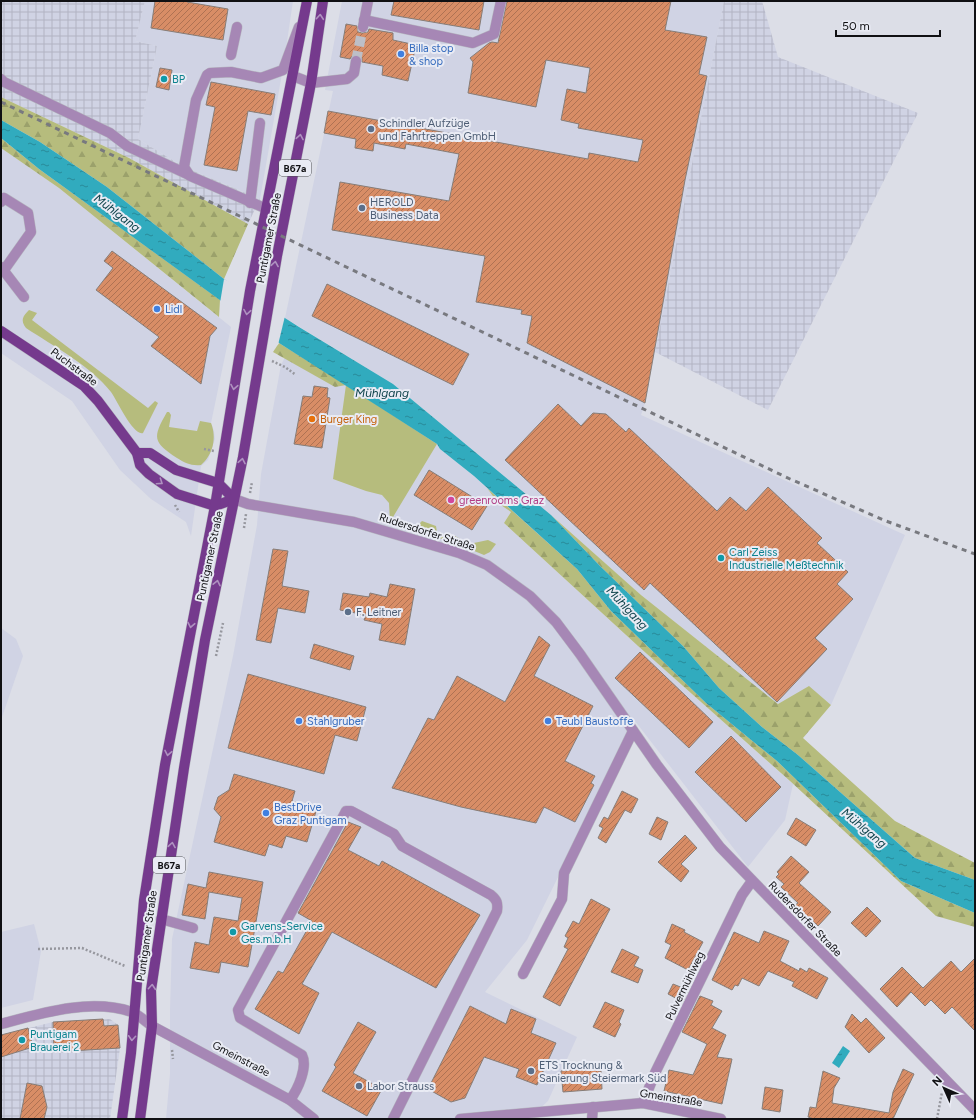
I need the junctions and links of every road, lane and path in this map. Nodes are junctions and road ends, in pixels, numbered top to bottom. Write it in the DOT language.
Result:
graph roads {
  1 [pos="322,1"];
  2 [pos="368,1"];
  3 [pos="501,1"];
  4 [pos="306,6"];
  5 [pos="237,27"];
  6 [pos="230,55"];
  7 [pos="356,61"];
  8 [pos="292,76"];
  9 [pos="1,79"];
  10 [pos="311,83"];
  11 [pos="260,123"];
  12 [pos="190,176"];
  13 [pos="1,202"];
  14 [pos="250,203"];
  15 [pos="267,209"];
  16 [pos="3,268"];
  17 [pos="24,297"];
  18 [pos="1,331"];
  19 [pos="272,361"];
  20 [pos="296,375"];
  21 [pos="137,453"];
  22 [pos="218,483"];
  23 [pos="234,499"];
  24 [pos="215,506"];
  25 [pos="223,623"];
  26 [pos="216,656"];
  27 [pos="633,731"];
  28 [pos="752,881"];
  29 [pos="161,919"];
  30 [pos="193,928"];
  31 [pos="38,949"];
  32 [pos="125,966"];
  33 [pos="522,974"];
  34 [pos="133,1013"];
  35 [pos="1,1024"];
  36 [pos="152,1026"];
  37 [pos="947,1081"];
  38 [pos="290,1100"];
  39 [pos="643,1104"];
  40 [pos="593,1107"];
  41 [pos="975,1110"];
  42 [pos="122,1119"];
  43 [pos="140,1119"];
  44 [pos="314,1119"];
  45 [pos="393,1119"];
  46 [pos="460,1119"];
  47 [pos="592,1119"];
  48 [pos="721,1119"];
  49 [pos="937,1119"];
  10 -- 1 [label="main road, Puntigamer Straße / B67a, one-way"];
  2 -- 3 [label="street"];
  4 -- 8 [label="main road, Puntigamer Straße / B67a"];
  4 -- 12 [label="street, Puntigamer Straße"];
  5 -- 6 [label="street"];
  7 -- 10 [label="street"];
  8 -- 10 [label="street"];
  8 -- 15 [label="main road, Puntigamer Straße / B67a"];
  9 -- 12 [label="street, Puntigamer Straße"];
  23 -- 10 [label="main road, Puntigamer Straße / B67a, one-way"];
  11 -- 14 [label="street"];
  12 -- 14 [label="street, Puntigamer Straße"];
  13 -- 16 [label="street"];
  14 -- 15 [label="street, Puntigamer Straße"];
  15 -- 22 [label="main road, Puntigamer Straße / B67a, one-way"];
  16 -- 17 [label="street"];
  18 -- 21 [label="main road, Puchstraße"];
  19 -- 20 [label="path"];
  21 -- 22 [label="main road"];
  21 -- 24 [label="main road, Puchstraße, one-way"];
  22 -- 23 [label="main road"];
  22 -- 24 [label="main road, Puntigamer Straße / B67a"];
  23 -- 24 [label="main road"];
  23 -- 27 [label="street, Rudersdorfer Straße"];
  29 -- 23 [label="main road, Puntigamer Straße / B67a, one-way"];
  24 -- 34 [label="main road, Puntigamer Straße / B67a, one-way"];
  25 -- 26 [label="path"];
  27 -- 28 [label="street, Rudersdorfer Straße"];
  27 -- 33 [label="street"];
  28 -- 37 [label="street, Rudersdorfer Straße"];
  28 -- 39 [label="street, Pulvermühlweg"];
  29 -- 30 [label="street"];
  36 -- 29 [label="main road, Puntigamer Straße / B67a, one-way"];
  31 -- 32 [label="path"];
  34 -- 35 [label="street, Gmeinstraße"];
  34 -- 36 [label="street, Gmeinstraße"];
  34 -- 42 [label="main road, Puntigamer Straße / B67a, one-way"];
  36 -- 38 [label="street, Gmeinstraße"];
  36 -- 43 [label="main road, Puntigamer Straße / B67a"];
  37 -- 41 [label="street, Rudersdorfer Straße"];
  37 -- 49 [label="path"];
  38 -- 44 [label="street, Gmeinstraße"];
  38 -- 45 [label="street"];
  39 -- 40 [label="street, Gmeinstraße"];
  39 -- 48 [label="street, Gmeinstraße"];
  40 -- 46 [label="street, Gmeinstraße"];
  40 -- 47 [label="street"];
}
